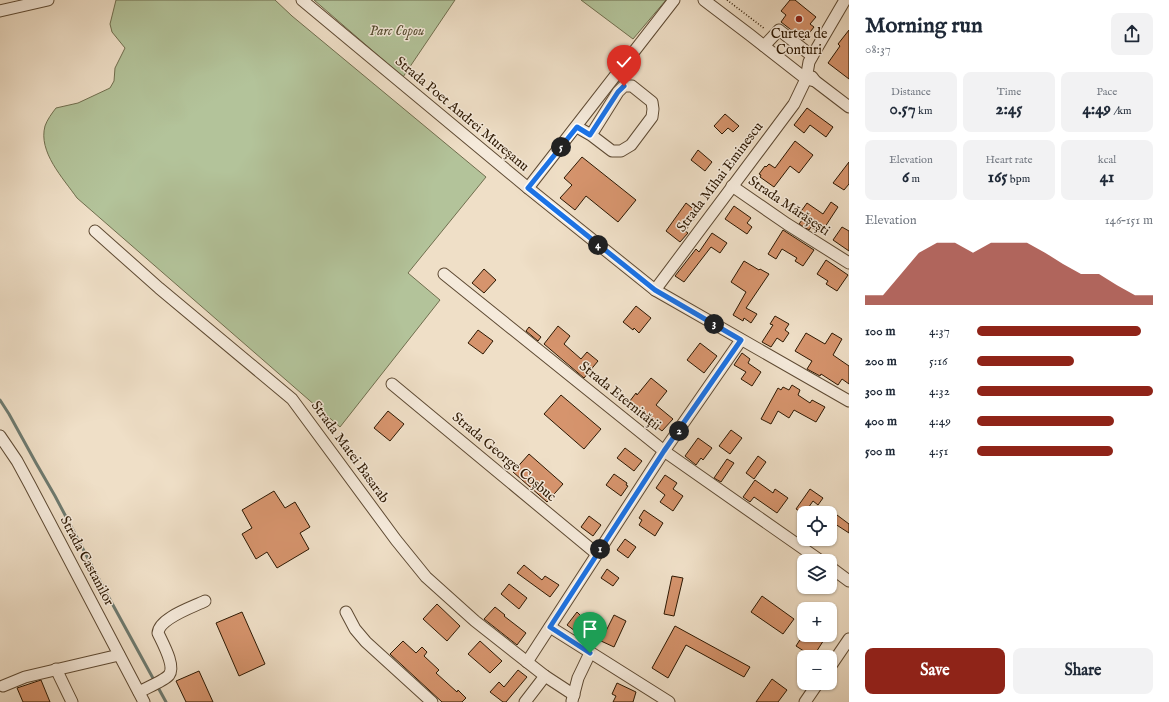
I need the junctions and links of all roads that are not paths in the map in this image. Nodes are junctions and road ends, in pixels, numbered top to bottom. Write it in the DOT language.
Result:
graph roads {
  1 [pos="48,0"];
  2 [pos="302,0"];
  3 [pos="674,0"];
  4 [pos="704,0"];
  5 [pos="846,0"];
  6 [pos="0,11"];
  7 [pos="764,46"];
  8 [pos="812,56"];
  9 [pos="809,78"];
  10 [pos="849,107"];
  11 [pos="577,127"];
  12 [pos="590,135"];
  13 [pos="732,186"];
  14 [pos="528,188"];
  15 [pos="95,231"];
  16 [pos="849,263"];
  17 [pos="444,274"];
  18 [pos="655,290"];
  19 [pos="741,340"];
  20 [pos="392,384"];
  21 [pos="849,401"];
  22 [pos="0,436"];
  23 [pos="664,451"];
  24 [pos="597,554"];
  25 [pos="811,554"];
  26 [pos="837,572"];
  27 [pos="849,581"];
  28 [pos="205,601"];
  29 [pos="346,612"];
  30 [pos="550,627"];
  31 [pos="849,639"];
  32 [pos="590,653"];
  33 [pos="119,655"];
  34 [pos="837,656"];
  35 [pos="527,662"];
  36 [pos="56,669"];
  37 [pos="545,676"];
  38 [pos="3,686"];
  39 [pos="813,690"];
  40 [pos="138,692"];
  41 [pos="573,698"];
  42 [pos="72,702"];
  43 [pos="144,702"];
  44 [pos="432,702"];
  45 [pos="525,702"];
  46 [pos="669,702"];
  47 [pos="805,702"];
  1 -- 6 [label="street"];
  2 -- 14 [label="street, Strada Poet Andrei Mureșanu"];
  3 -- 11 [label="street"];
  4 -- 7 [label="street"];
  5 -- 8 [label="street, Strada Mihai Eminescu"];
  7 -- 8 [label="street"];
  7 -- 9 [label="street"];
  8 -- 9 [label="street, Strada Mihai Eminescu"];
  9 -- 10 [label="street"];
  9 -- 13 [label="street, Strada Mihai Eminescu"];
  11 -- 12 [label="street"];
  11 -- 14 [label="street"];
  12 -- 12 [label="street"];
  13 -- 16 [label="street, Strada Mărășești"];
  13 -- 18 [label="street, Strada Mihai Eminescu"];
  14 -- 18 [label="street, Strada Poet Andrei Mureșanu"];
  15 -- 35 [label="street, Strada Matei Basarab"];
  17 -- 23 [label="street, Strada Eternității"];
  18 -- 19 [label="street, Strada Poet Andrei Mureșanu"];
  19 -- 21 [label="street, Strada Poet Andrei Mureșanu"];
  19 -- 23 [label="street"];
  20 -- 24 [label="street, Strada George Coșbuc"];
  22 -- 33 [label="street, Strada Castanilor"];
  23 -- 24 [label="street"];
  23 -- 25 [label="street, Strada Eternității"];
  24 -- 30 [label="street"];
  26 -- 27 [label="street"];
  28 -- 40 [label="street"];
  29 -- 44 [label="street"];
  30 -- 32 [label="street"];
  30 -- 35 [label="street"];
  31 -- 34 [label="street"];
  32 -- 41 [label="street"];
  32 -- 46 [label="street"];
  33 -- 36 [label="street"];
  33 -- 40 [label="street, Strada Castanilor"];
  35 -- 37 [label="street, Strada Matei Basarab"];
  36 -- 38 [label="street"];
  36 -- 42 [label="street"];
  37 -- 41 [label="street, Strada Matei Basarab"];
  37 -- 45 [label="street"];
  39 -- 47 [label="street"];
  40 -- 43 [label="street, Strada Castanilor"];
}
